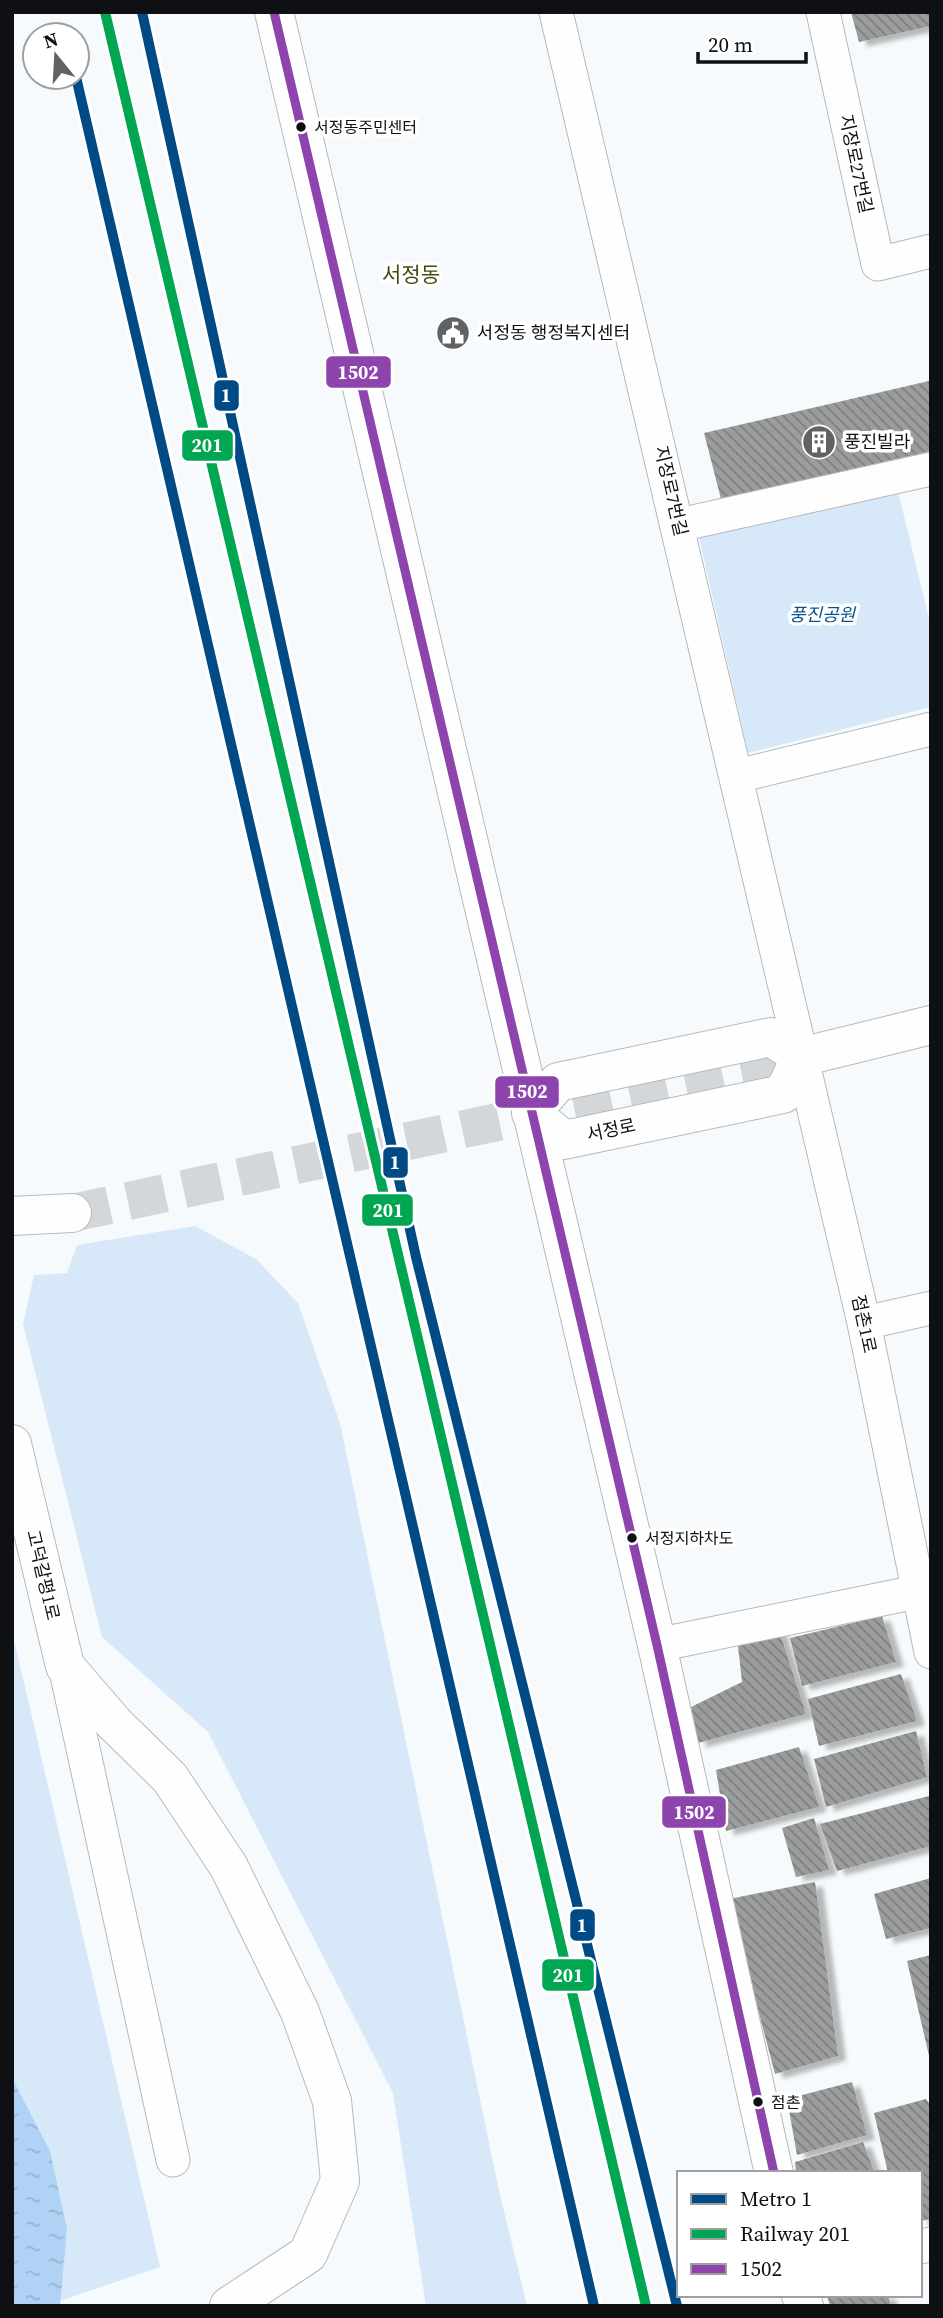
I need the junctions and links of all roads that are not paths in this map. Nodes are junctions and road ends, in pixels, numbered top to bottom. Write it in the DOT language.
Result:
graph roads {
  1 [pos="274,12"];
  2 [pos="556,12"];
  3 [pos="823,12"];
  4 [pos="931,251"];
  5 [pos="931,469"];
  6 [pos="679,525"];
  7 [pos="931,729"];
  8 [pos="737,776"];
  9 [pos="931,1025"];
  10 [pos="801,1057"];
  11 [pos="531,1113"];
  12 [pos="72,1213"];
  13 [pos="12,1216"];
  14 [pos="931,1308"];
  15 [pos="864,1323"];
  16 [pos="12,1444"];
  17 [pos="924,1591"];
  18 [pos="657,1645"];
  19 [pos="931,1652"];
  20 [pos="65,1666"];
  21 [pos="173,2160"];
  22 [pos="774,2171"];
  23 [pos="229,2306"];
  1 -- 11 [label="street"];
  2 -- 6 [label="street, 지장로7번길"];
  3 -- 4 [label="street, 지장로27번길"];
  5 -- 6 [label="street"];
  6 -- 8 [label="street, 지장로7번길"];
  7 -- 8 [label="street"];
  8 -- 10 [label="street, 지장로7번길"];
  9 -- 10 [label="street"];
  10 -- 11 [label="street"];
  10 -- 11 [label="street, 서정로"];
  10 -- 15 [label="street, 점촌1로"];
  11 -- 18 [label="street"];
  12 -- 13 [label="street"];
  14 -- 15 [label="street"];
  15 -- 17 [label="street, 점촌1로"];
  16 -- 20 [label="street, 고덕갈평1로"];
  17 -- 18 [label="street"];
  17 -- 19 [label="street, 점촌1로"];
  18 -- 22 [label="street"];
  20 -- 21 [label="street"];
  20 -- 23 [label="street"];
}
